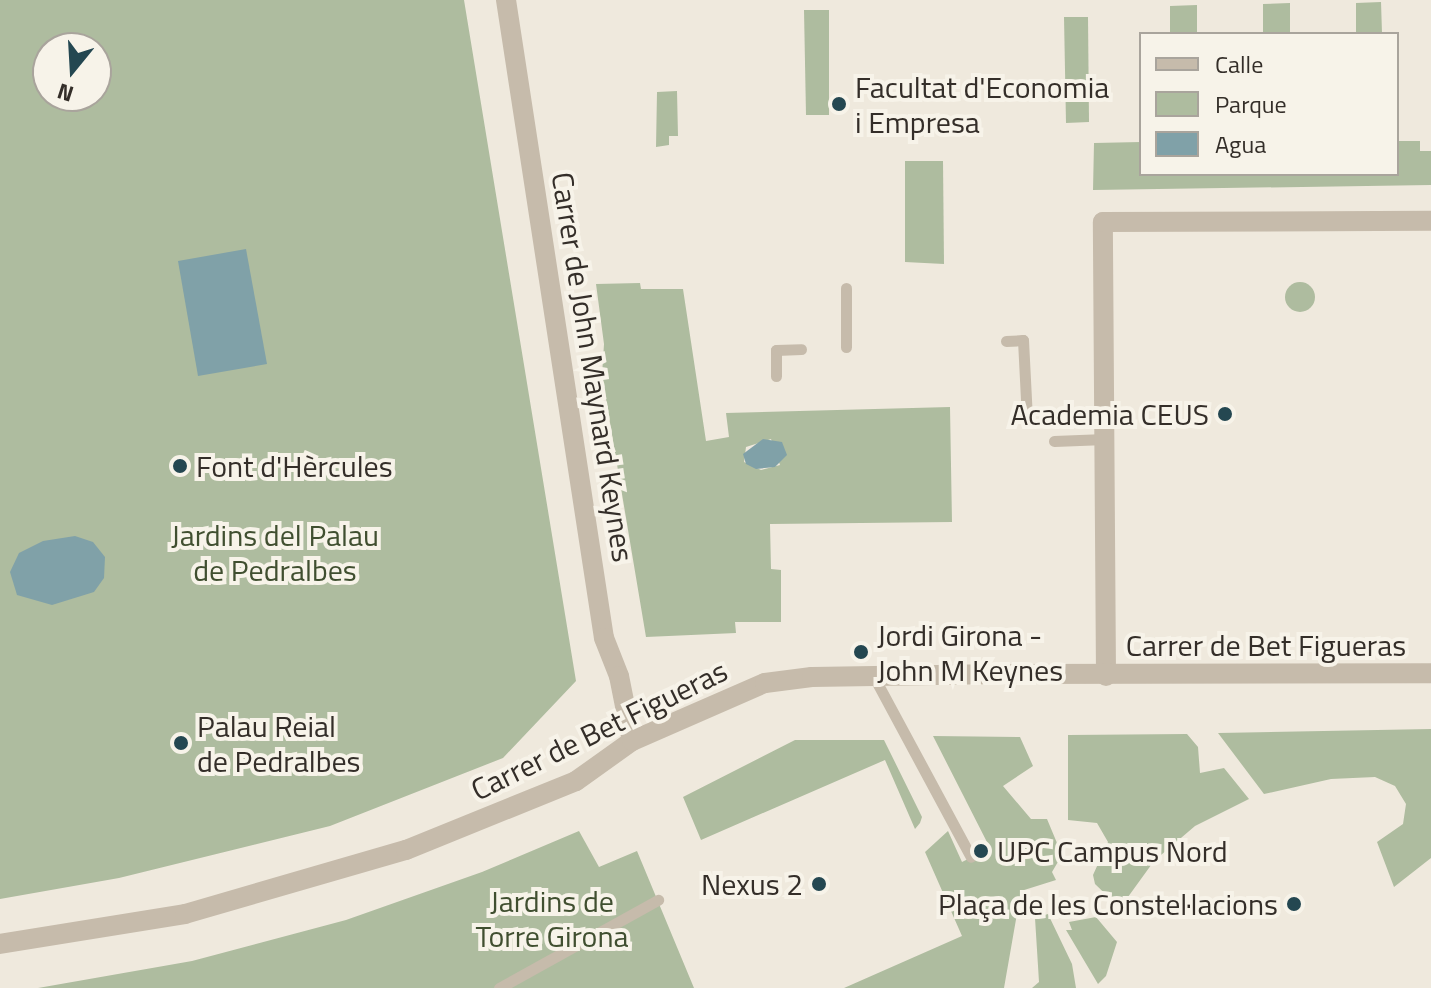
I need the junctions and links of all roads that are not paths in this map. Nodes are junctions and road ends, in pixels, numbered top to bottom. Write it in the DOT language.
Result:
graph roads {
  1 [pos="506,0"];
  2 [pos="1431,221"];
  3 [pos="846,288"];
  4 [pos="1006,341"];
  5 [pos="846,347"];
  6 [pos="801,349"];
  7 [pos="776,376"];
  8 [pos="1027,418"];
  9 [pos="1105,439"];
  10 [pos="1054,441"];
  11 [pos="1431,673"];
  12 [pos="1106,676"];
  13 [pos="874,677"];
  14 [pos="632,741"];
  15 [pos="971,857"];
  16 [pos="658,900"];
  17 [pos="0,944"];
  18 [pos="499,988"];
  1 -- 14 [label="street, Carrer de John Maynard Keynes"];
  2 -- 9 [label="street"];
  3 -- 5 [label="lane"];
  4 -- 8 [label="lane"];
  6 -- 7 [label="lane"];
  9 -- 10 [label="lane"];
  9 -- 12 [label="street"];
  11 -- 12 [label="street, Carrer de Bet Figueras"];
  12 -- 13 [label="street, Carrer de Bet Figueras"];
  13 -- 14 [label="street, Carrer de Bet Figueras"];
  13 -- 15 [label="lane"];
  14 -- 17 [label="street, Carrer de Bet Figueras"];
  16 -- 18 [label="lane"];
}
